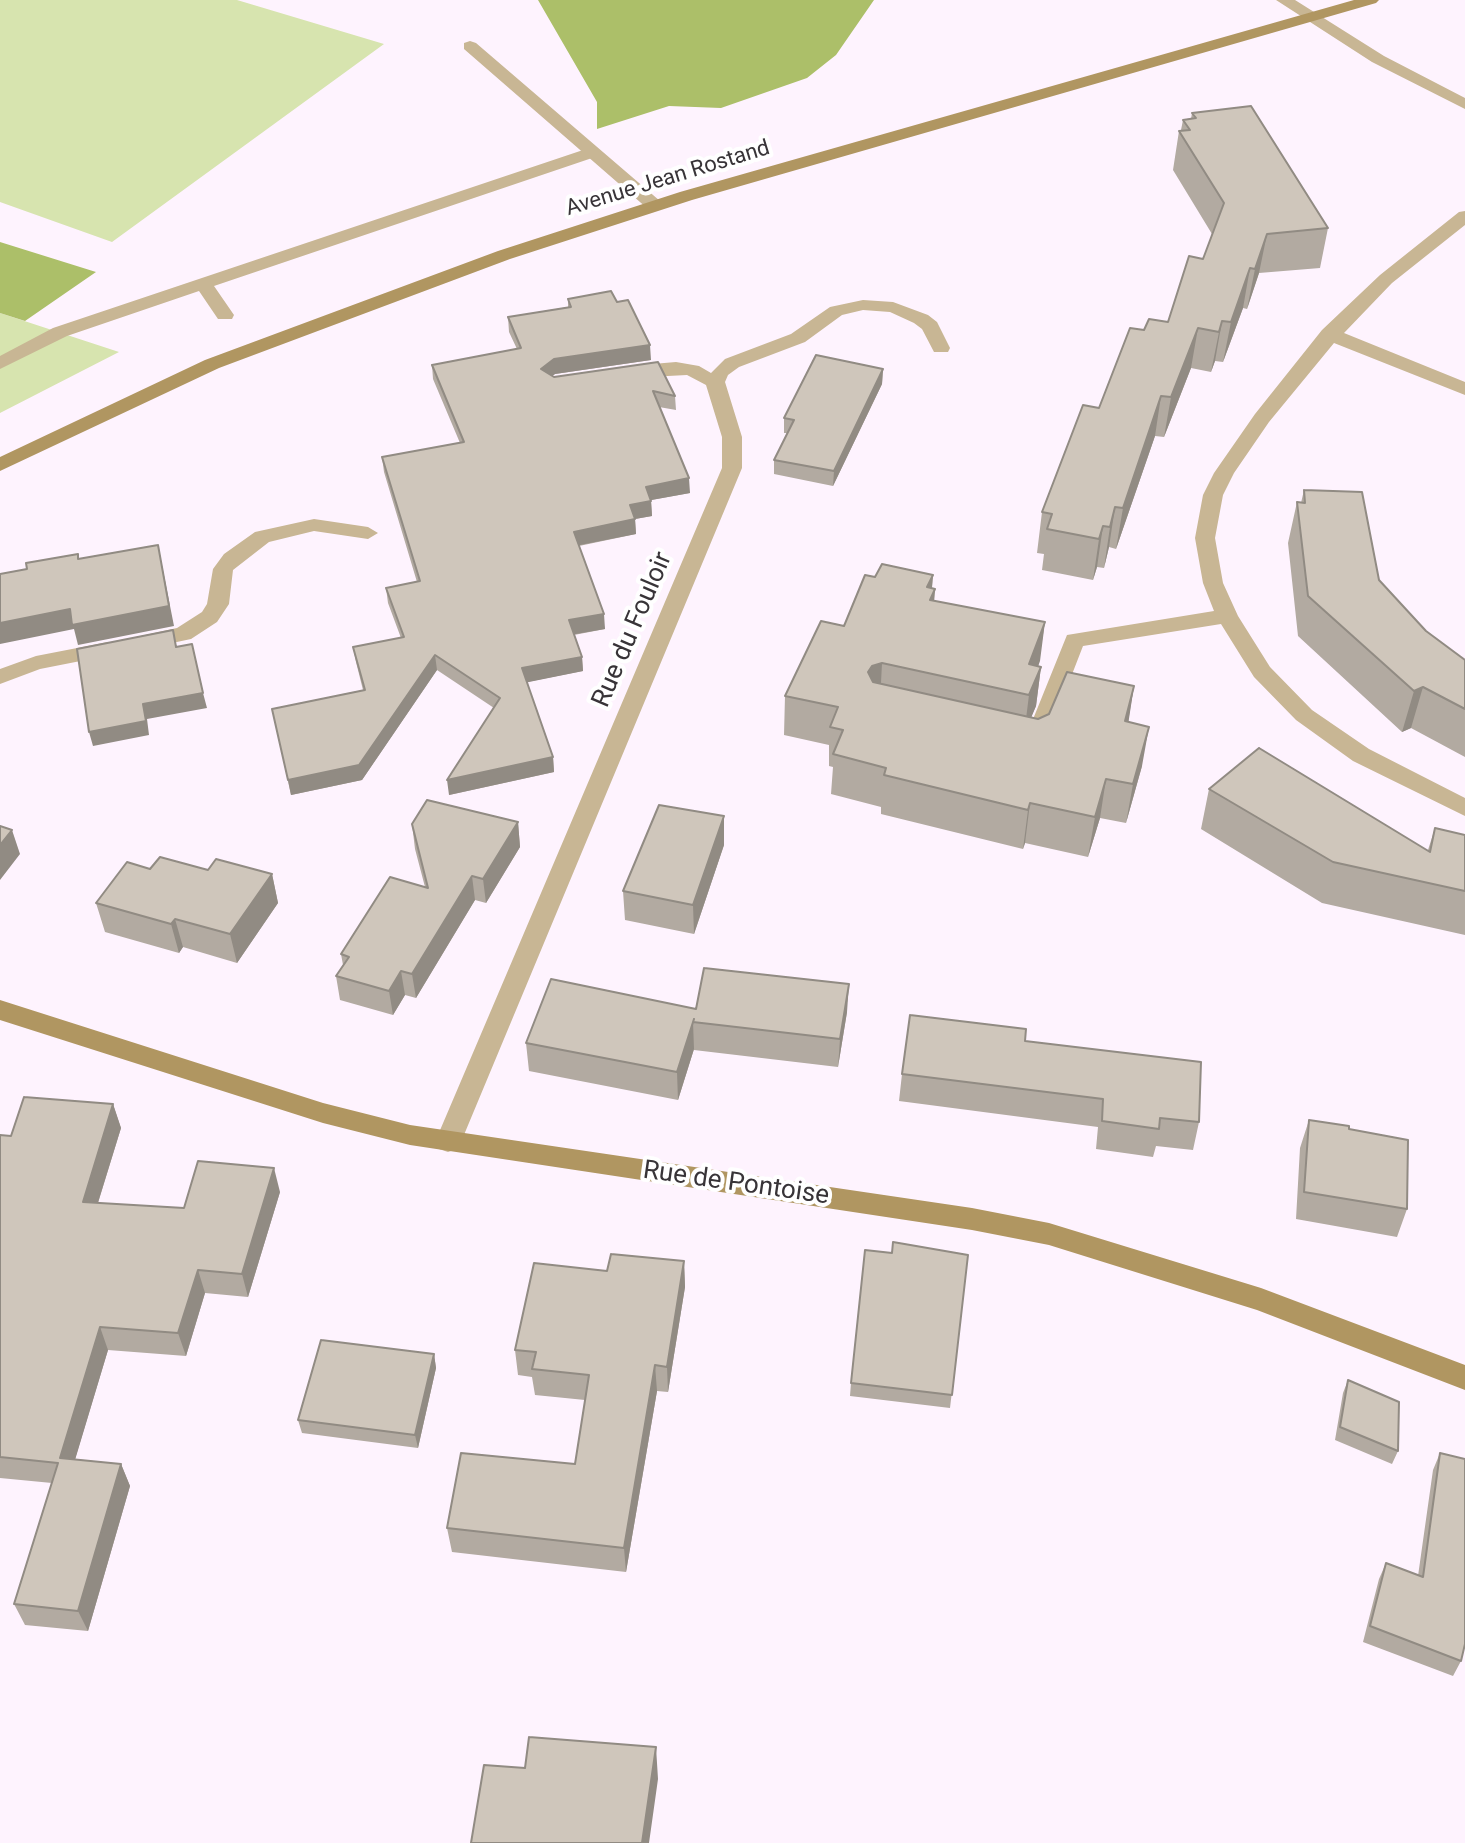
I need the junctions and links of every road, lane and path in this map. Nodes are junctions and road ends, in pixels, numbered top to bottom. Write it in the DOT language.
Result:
graph roads {
  1 [pos="1284,0"];
  2 [pos="1371,0"];
  3 [pos="1312,18"];
  4 [pos="470,46"];
  5 [pos="1465,104"];
  6 [pos="592,152"];
  7 [pos="654,205"];
  8 [pos="1465,216"];
  9 [pos="203,283"];
  10 [pos="225,315"];
  11 [pos="1329,334"];
  12 [pos="941,348"];
  13 [pos="0,363"];
  14 [pos="616,374"];
  15 [pos="715,382"];
  16 [pos="1465,389"];
  17 [pos="0,465"];
  18 [pos="368,533"];
  19 [pos="1227,616"];
  20 [pos="0,677"];
  21 [pos="1017,744"];
  22 [pos="1465,808"];
  23 [pos="0,1010"];
  24 [pos="448,1142"];
  25 [pos="1465,1378"];
  1 -- 3 [label="street"];
  2 -- 3 [label="street, Avenue Jean Rostand"];
  3 -- 5 [label="street"];
  3 -- 7 [label="street, Avenue Jean Rostand"];
  4 -- 6 [label="street"];
  6 -- 7 [label="street"];
  6 -- 9 [label="street"];
  7 -- 17 [label="street, Avenue Jean Rostand"];
  8 -- 11 [label="street"];
  9 -- 10 [label="street"];
  9 -- 13 [label="street"];
  11 -- 16 [label="street"];
  11 -- 19 [label="street"];
  12 -- 15 [label="street"];
  14 -- 15 [label="street"];
  15 -- 24 [label="street, Rue du Fouloir"];
  18 -- 20 [label="street"];
  19 -- 21 [label="street"];
  19 -- 22 [label="street"];
  23 -- 24 [label="street, Rue de Pontoise"];
  24 -- 25 [label="street, Rue de Pontoise"];
}
